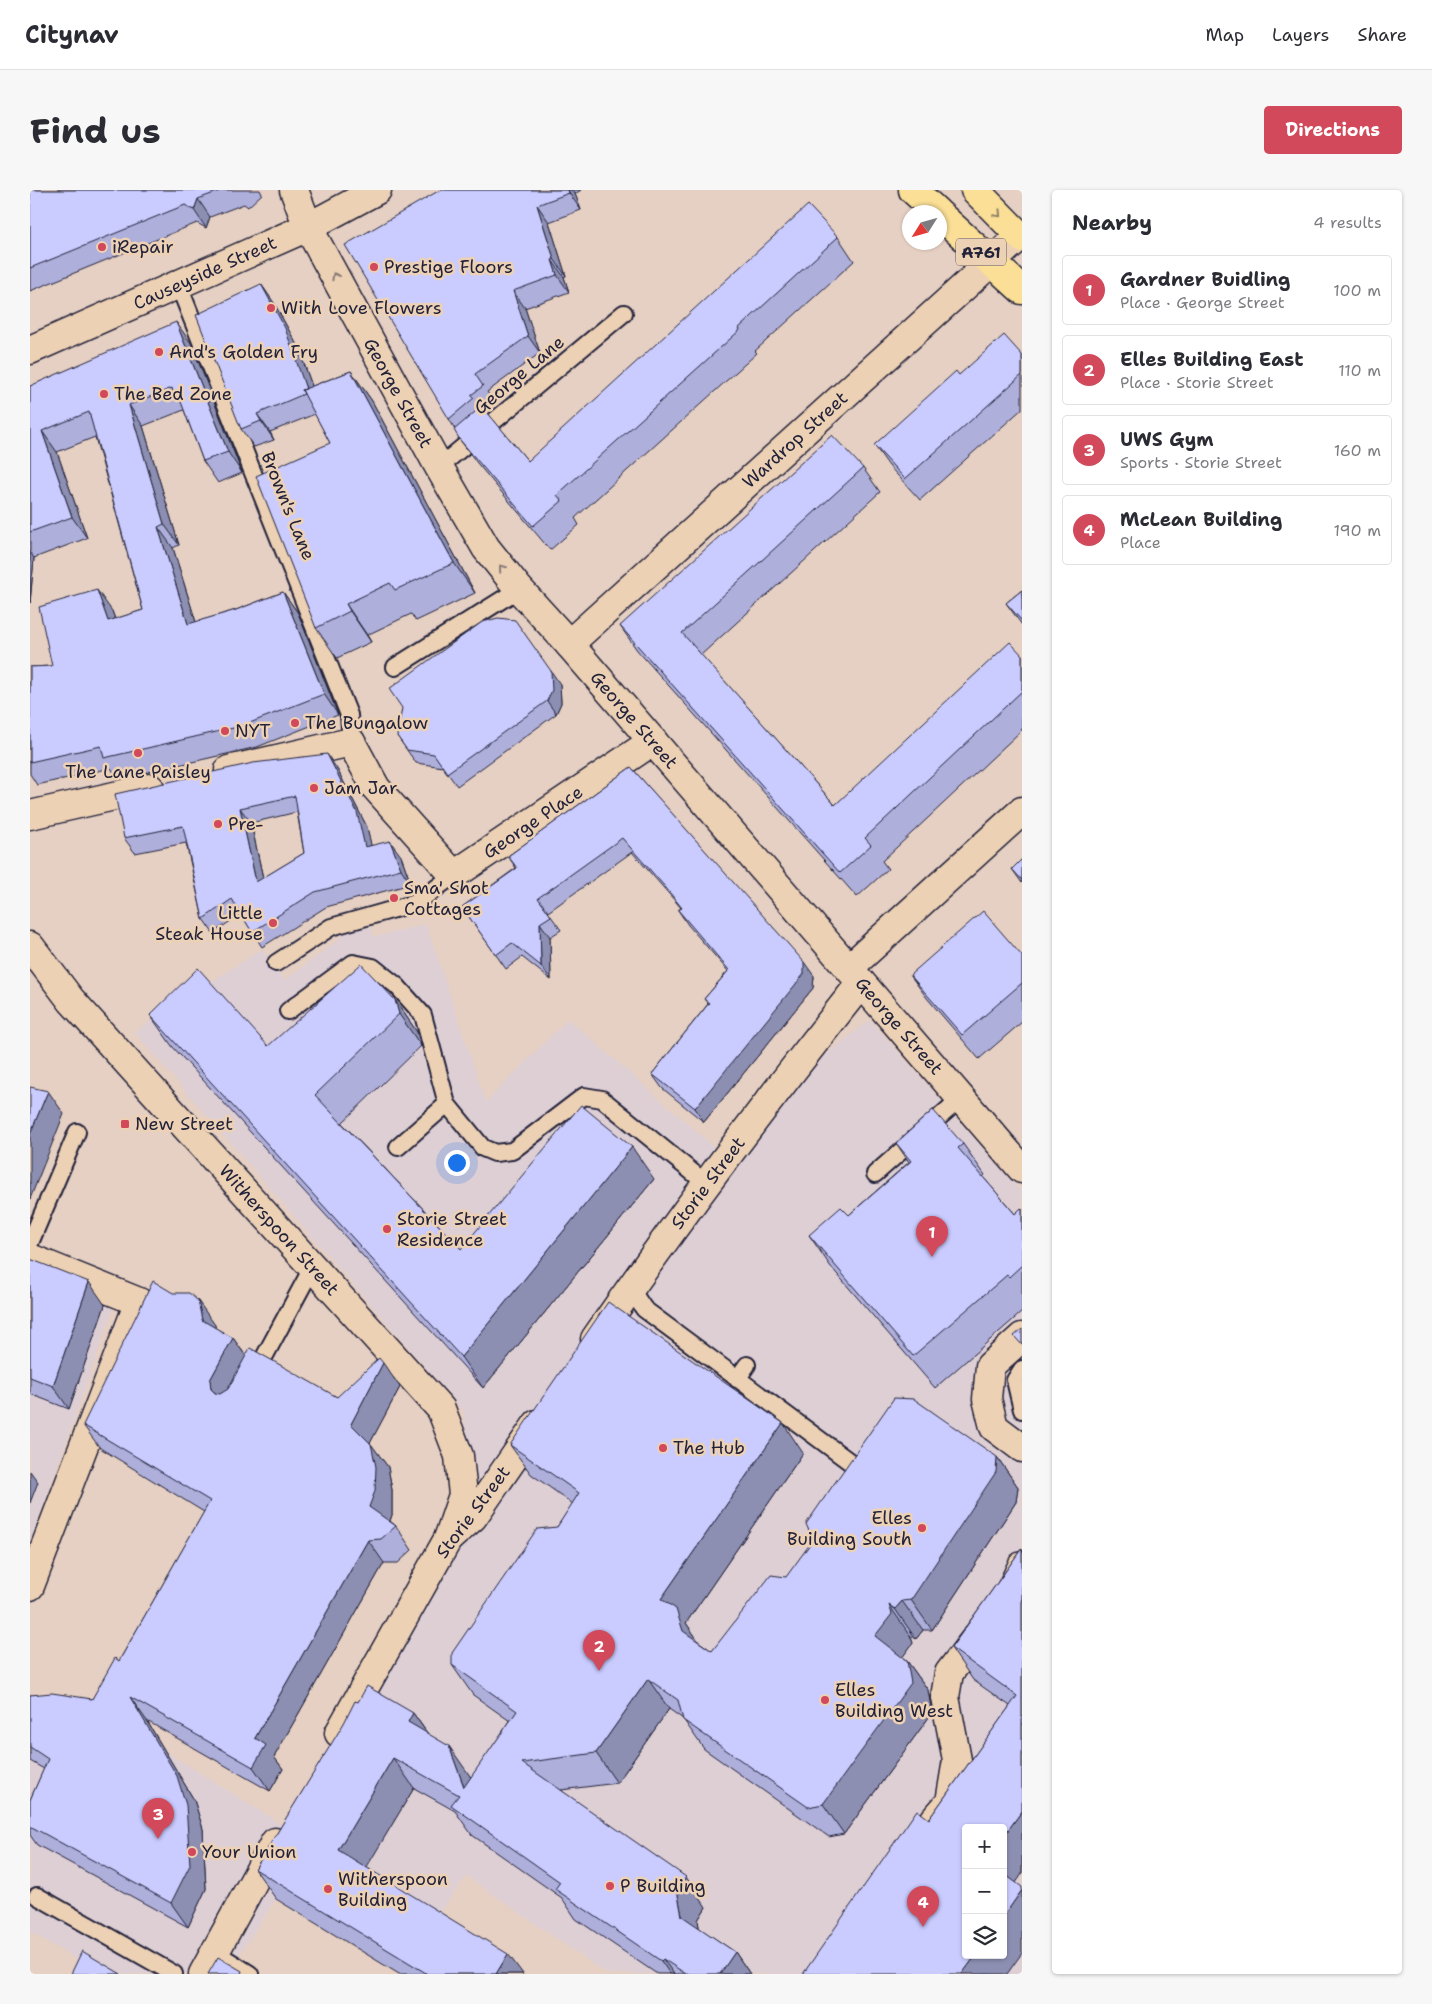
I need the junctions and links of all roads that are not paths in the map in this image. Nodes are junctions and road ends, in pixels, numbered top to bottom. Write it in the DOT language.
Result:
graph roads {
  1 [pos="294,190"];
  2 [pos="378,190"];
  3 [pos="913,190"];
  4 [pos="975,190"];
  5 [pos="929,205"];
  6 [pos="947,222"];
  7 [pos="308,227"];
  8 [pos="1021,237"];
  9 [pos="992,262"];
  10 [pos="180,286"];
  11 [pos="1022,290"];
  12 [pos="624,313"];
  13 [pos="30,350"];
  14 [pos="439,467"];
  15 [pos="519,590"];
  16 [pos="569,644"];
  17 [pos="395,667"];
  18 [pos="653,741"];
  19 [pos="351,742"];
  20 [pos="205,775"];
  21 [pos="176,782"];
  22 [pos="1022,811"];
  23 [pos="30,815"];
  24 [pos="454,875"];
  25 [pos="30,946"];
  26 [pos="276,962"];
  27 [pos="855,976"];
  28 [pos="288,1011"];
  29 [pos="961,1098"];
  30 [pos="447,1104"];
  31 [pos="77,1132"];
  32 [pos="398,1147"];
  33 [pos="1022,1169"];
  34 [pos="875,1174"];
  35 [pos="708,1184"];
  36 [pos="30,1243"];
  37 [pos="30,1258"];
  38 [pos="312,1268"];
  39 [pos="630,1288"];
  40 [pos="1022,1337"];
  41 [pos="580,1362"];
  42 [pos="747,1365"];
  43 [pos="1022,1369"];
  44 [pos="737,1378"];
  45 [pos="246,1392"];
  46 [pos="552,1402"];
  47 [pos="1022,1410"];
  48 [pos="1022,1448"];
  49 [pos="850,1462"];
  50 [pos="448,1539"];
  51 [pos="1022,1566"];
  52 [pos="30,1586"];
  53 [pos="1022,1597"];
  54 [pos="966,1671"];
  55 [pos="326,1754"];
  56 [pos="289,1817"];
  57 [pos="918,1842"];
  58 [pos="37,1896"];
  59 [pos="209,1963"];
  60 [pos="174,1974"];
  61 [pos="250,1974"];
  1 -- 7 [label="street, George Street"];
  2 -- 7 [label="street, Causeyside Street"];
  3 -- 5 [label="main road, A761"];
  4 -- 8 [label="main road, A761, one-way"];
  6 -- 9 [label="main road, A761"];
  7 -- 10 [label="street, Causeyside Street"];
  14 -- 7 [label="street, George Street, one-way"];
  8 -- 9 [label="street, Wardrop Street"];
  9 -- 11 [label="main road, A761"];
  9 -- 16 [label="street, Wardrop Street"];
  10 -- 13 [label="street, Causeyside Street"];
  10 -- 19 [label="lane, Brown's Lane"];
  12 -- 14 [label="lane, George Lane"];
  15 -- 14 [label="street, George Street, one-way"];
  15 -- 16 [label="street, George Street"];
  15 -- 17 [label="lane"];
  16 -- 18 [label="street, George Street"];
  18 -- 24 [label="street, George Place"];
  18 -- 27 [label="street, George Street"];
  19 -- 20 [label="street"];
  19 -- 24 [label="street"];
  21 -- 23 [label="street"];
  22 -- 27 [label="street, Storie Street"];
  24 -- 26 [label="lane"];
  25 -- 38 [label="street, Witherspoon Street"];
  27 -- 29 [label="street, George Street"];
  27 -- 35 [label="street, Storie Street"];
  28 -- 30 [label="lane"];
  29 -- 33 [label="street, George Street"];
  29 -- 34 [label="lane"];
  30 -- 32 [label="lane"];
  30 -- 35 [label="lane"];
  31 -- 36 [label="lane"];
  35 -- 39 [label="street, Storie Street"];
  37 -- 52 [label="street"];
  38 -- 45 [label="lane"];
  38 -- 50 [label="street, Witherspoon Street"];
  39 -- 41 [label="street, Storie Street"];
  39 -- 44 [label="lane"];
  40 -- 48 [label="street"];
  42 -- 44 [label="lane"];
  43 -- 47 [label="lane"];
  44 -- 49 [label="lane"];
  46 -- 50 [label="street, Storie Street"];
  50 -- 55 [label="street, Storie Street"];
  51 -- 57 [label="street"];
  53 -- 54 [label="lane"];
  56 -- 59 [label="street"];
  58 -- 60 [label="lane"];
  59 -- 61 [label="lane"];
}
